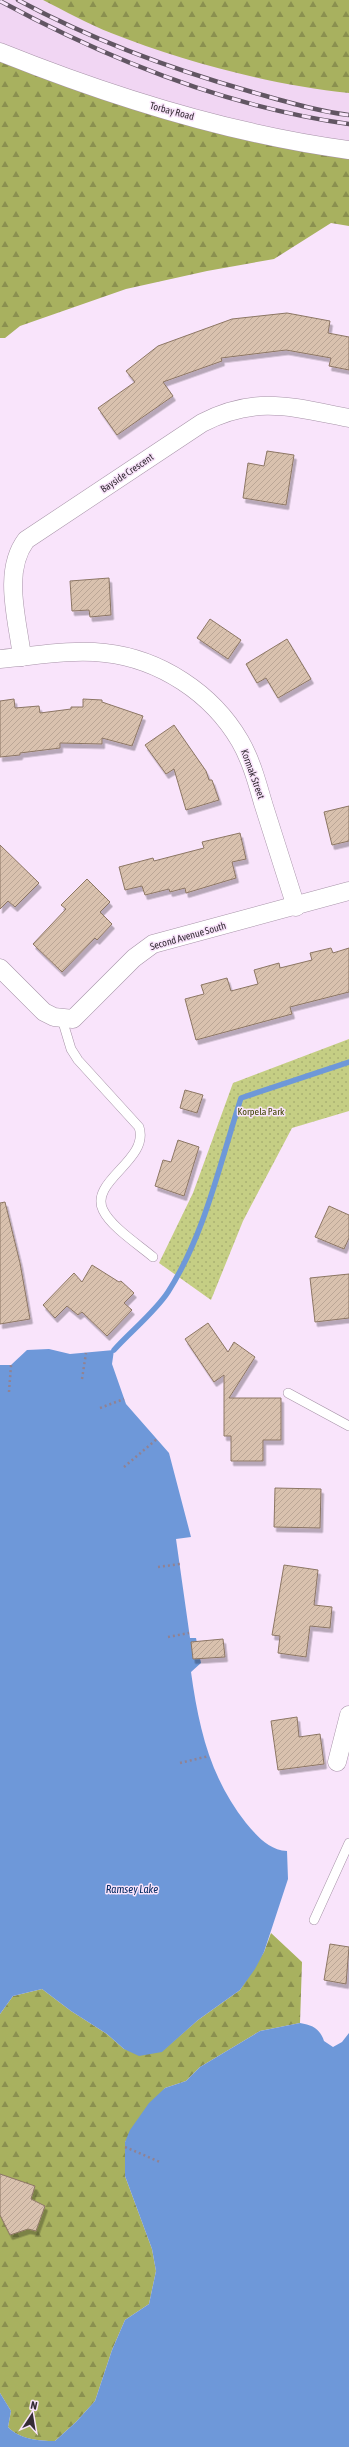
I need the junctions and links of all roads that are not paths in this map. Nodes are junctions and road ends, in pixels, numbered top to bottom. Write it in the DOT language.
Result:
graph roads {
  1 [pos="0,52"];
  2 [pos="349,150"];
  3 [pos="349,418"];
  4 [pos="22,657"];
  5 [pos="0,659"];
  6 [pos="349,891"];
  7 [pos="296,907"];
  8 [pos="0,968"];
  9 [pos="62,1019"];
  10 [pos="153,1257"];
  11 [pos="288,1393"];
  12 [pos="349,1426"];
  13 [pos="349,1715"];
  14 [pos="337,1762"];
  15 [pos="349,1843"];
  16 [pos="314,1920"];
  1 -- 2 [label="street, Torbay Road"];
  3 -- 4 [label="street, Bayside Crescent"];
  4 -- 5 [label="street, Kormak Street"];
  4 -- 7 [label="street, Kormak Street"];
  6 -- 7 [label="street, Second Avenue South"];
  7 -- 9 [label="street, Second Avenue South"];
  8 -- 9 [label="street"];
  9 -- 10 [label="lane"];
  11 -- 12 [label="lane"];
  13 -- 14 [label="street"];
  15 -- 16 [label="lane"];
}
